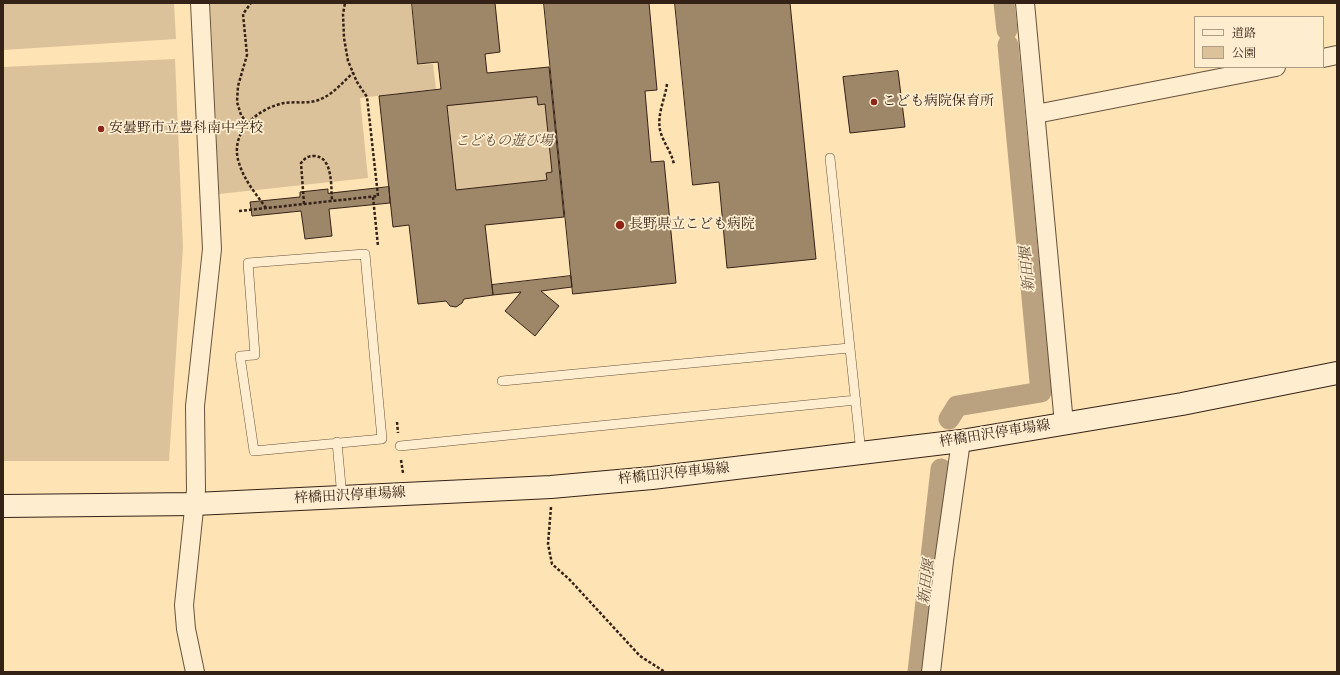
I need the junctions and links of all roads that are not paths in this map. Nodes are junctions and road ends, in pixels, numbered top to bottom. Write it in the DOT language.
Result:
graph roads {
  1 [pos="200,3"];
  2 [pos="1025,3"];
  3 [pos="1337,55"];
  4 [pos="1324,58"];
  5 [pos="1271,68"];
  6 [pos="1036,114"];
  7 [pos="830,158"];
  8 [pos="849,348"];
  9 [pos="1337,373"];
  10 [pos="502,382"];
  11 [pos="856,400"];
  12 [pos="1064,424"];
  13 [pos="961,441"];
  14 [pos="337,442"];
  15 [pos="400,446"];
  16 [pos="861,454"];
  17 [pos="342,497"];
  18 [pos="195,504"];
  19 [pos="3,506"];
  20 [pos="195,672"];
  21 [pos="931,672"];
  1 -- 18 [label="street"];
  2 -- 6 [label="street"];
  3 -- 4 [label="street"];
  5 -- 6 [label="street"];
  6 -- 12 [label="street"];
  7 -- 8 [label="lane"];
  8 -- 10 [label="lane"];
  8 -- 11 [label="lane"];
  9 -- 12 [label="main road, 梓橋田沢停車場線"];
  11 -- 15 [label="lane"];
  11 -- 16 [label="lane"];
  12 -- 13 [label="main road, 梓橋田沢停車場線"];
  13 -- 16 [label="main road, 梓橋田沢停車場線"];
  13 -- 21 [label="street"];
  14 -- 14 [label="lane"];
  14 -- 17 [label="lane"];
  16 -- 17 [label="main road, 梓橋田沢停車場線"];
  17 -- 18 [label="main road, 梓橋田沢停車場線"];
  18 -- 19 [label="main road, 梓橋田沢停車場線"];
  18 -- 20 [label="street"];
}
